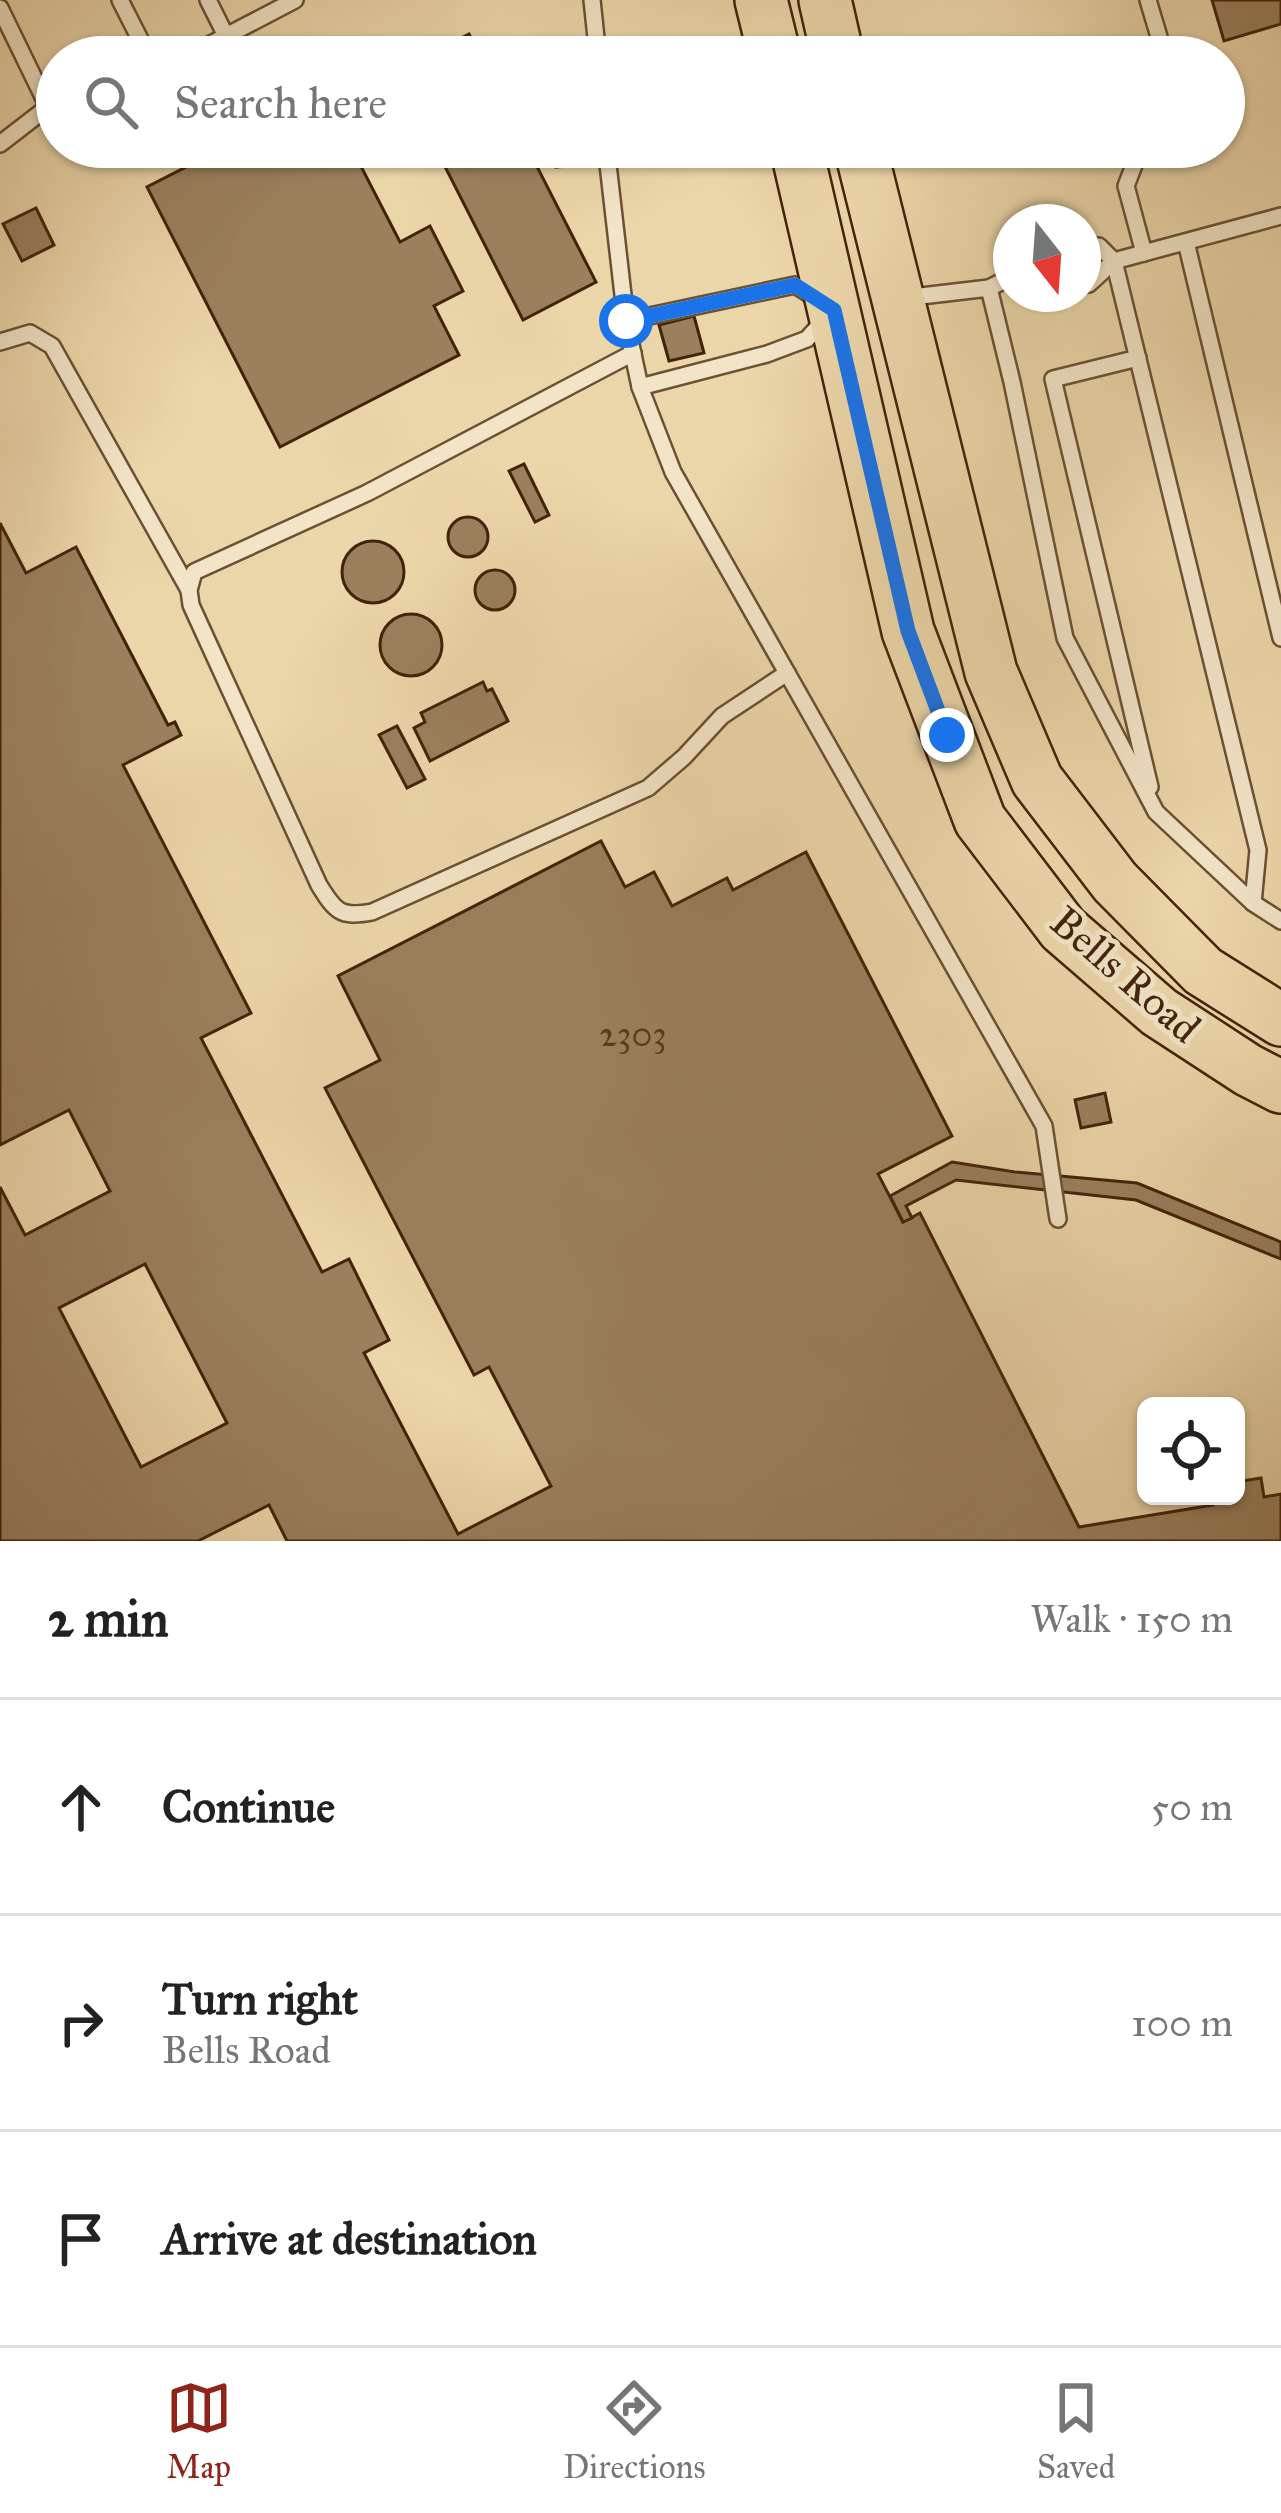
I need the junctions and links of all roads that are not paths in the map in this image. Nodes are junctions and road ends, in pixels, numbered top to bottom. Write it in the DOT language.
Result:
graph roads {
  1 [pos="120,0"];
  2 [pos="208,0"];
  3 [pos="296,0"];
  4 [pos="592,0"];
  5 [pos="761,0"];
  6 [pos="825,0"];
  7 [pos="1148,0"];
  8 [pos="0,8"];
  9 [pos="138,36"];
  10 [pos="226,36"];
  11 [pos="596,36"];
  12 [pos="770,36"];
  13 [pos="833,36"];
  14 [pos="1159,36"];
  15 [pos="36,75"];
  16 [pos="36,117"];
  17 [pos="0,144"];
  18 [pos="608,168"];
  19 [pos="801,168"];
  20 [pos="865,168"];
  21 [pos="1133,168"];
  22 [pos="1281,216"];
  23 [pos="1186,242"];
  24 [pos="1101,248"];
  25 [pos="1144,253"];
  26 [pos="1114,261"];
  27 [pos="1101,273"];
  28 [pos="993,286"];
  29 [pos="989,288"];
  30 [pos="993,288"];
  31 [pos="896,299"];
  32 [pos="834,310"];
  33 [pos="626,321"];
  34 [pos="0,342"];
  35 [pos="633,353"];
  36 [pos="1138,358"];
  37 [pos="640,387"];
  38 [pos="189,590"];
  39 [pos="1281,638"];
  40 [pos="787,673"];
  41 [pos="1156,812"];
  42 [pos="1253,903"];
  43 [pos="1281,921"];
  44 [pos="1281,1020"];
  45 [pos="1281,1088"];
  46 [pos="1058,1220"];
  1 -- 9 [label="lane"];
  2 -- 10 [label="lane"];
  3 -- 10 [label="lane"];
  4 -- 11 [label="lane"];
  5 -- 12 [label="main road"];
  6 -- 13 [label="main road"];
  7 -- 14 [label="lane"];
  8 -- 15 [label="lane"];
  16 -- 17 [label="lane"];
  18 -- 33 [label="lane"];
  19 -- 32 [label="main road, Bells Road"];
  20 -- 31 [label="main road, Bells Road"];
  21 -- 25 [label="lane"];
  22 -- 23 [label="lane"];
  23 -- 25 [label="lane"];
  23 -- 39 [label="lane"];
  24 -- 26 [label="lane"];
  25 -- 26 [label="lane"];
  26 -- 27 [label="lane"];
  26 -- 36 [label="lane"];
  28 -- 29 [label="lane"];
  29 -- 30 [label="lane"];
  29 -- 31 [label="lane"];
  29 -- 41 [label="lane"];
  31 -- 32 [label="main road"];
  31 -- 44 [label="main road, Bells Road"];
  32 -- 33 [label="lane"];
  32 -- 37 [label="lane"];
  32 -- 45 [label="main road, Bells Road"];
  33 -- 35 [label="lane"];
  34 -- 38 [label="lane"];
  35 -- 37 [label="lane"];
  35 -- 38 [label="lane"];
  36 -- 41 [label="lane"];
  36 -- 42 [label="lane"];
  37 -- 40 [label="lane"];
  38 -- 40 [label="lane"];
  40 -- 46 [label="lane"];
  41 -- 42 [label="lane"];
  42 -- 43 [label="lane"];
}
